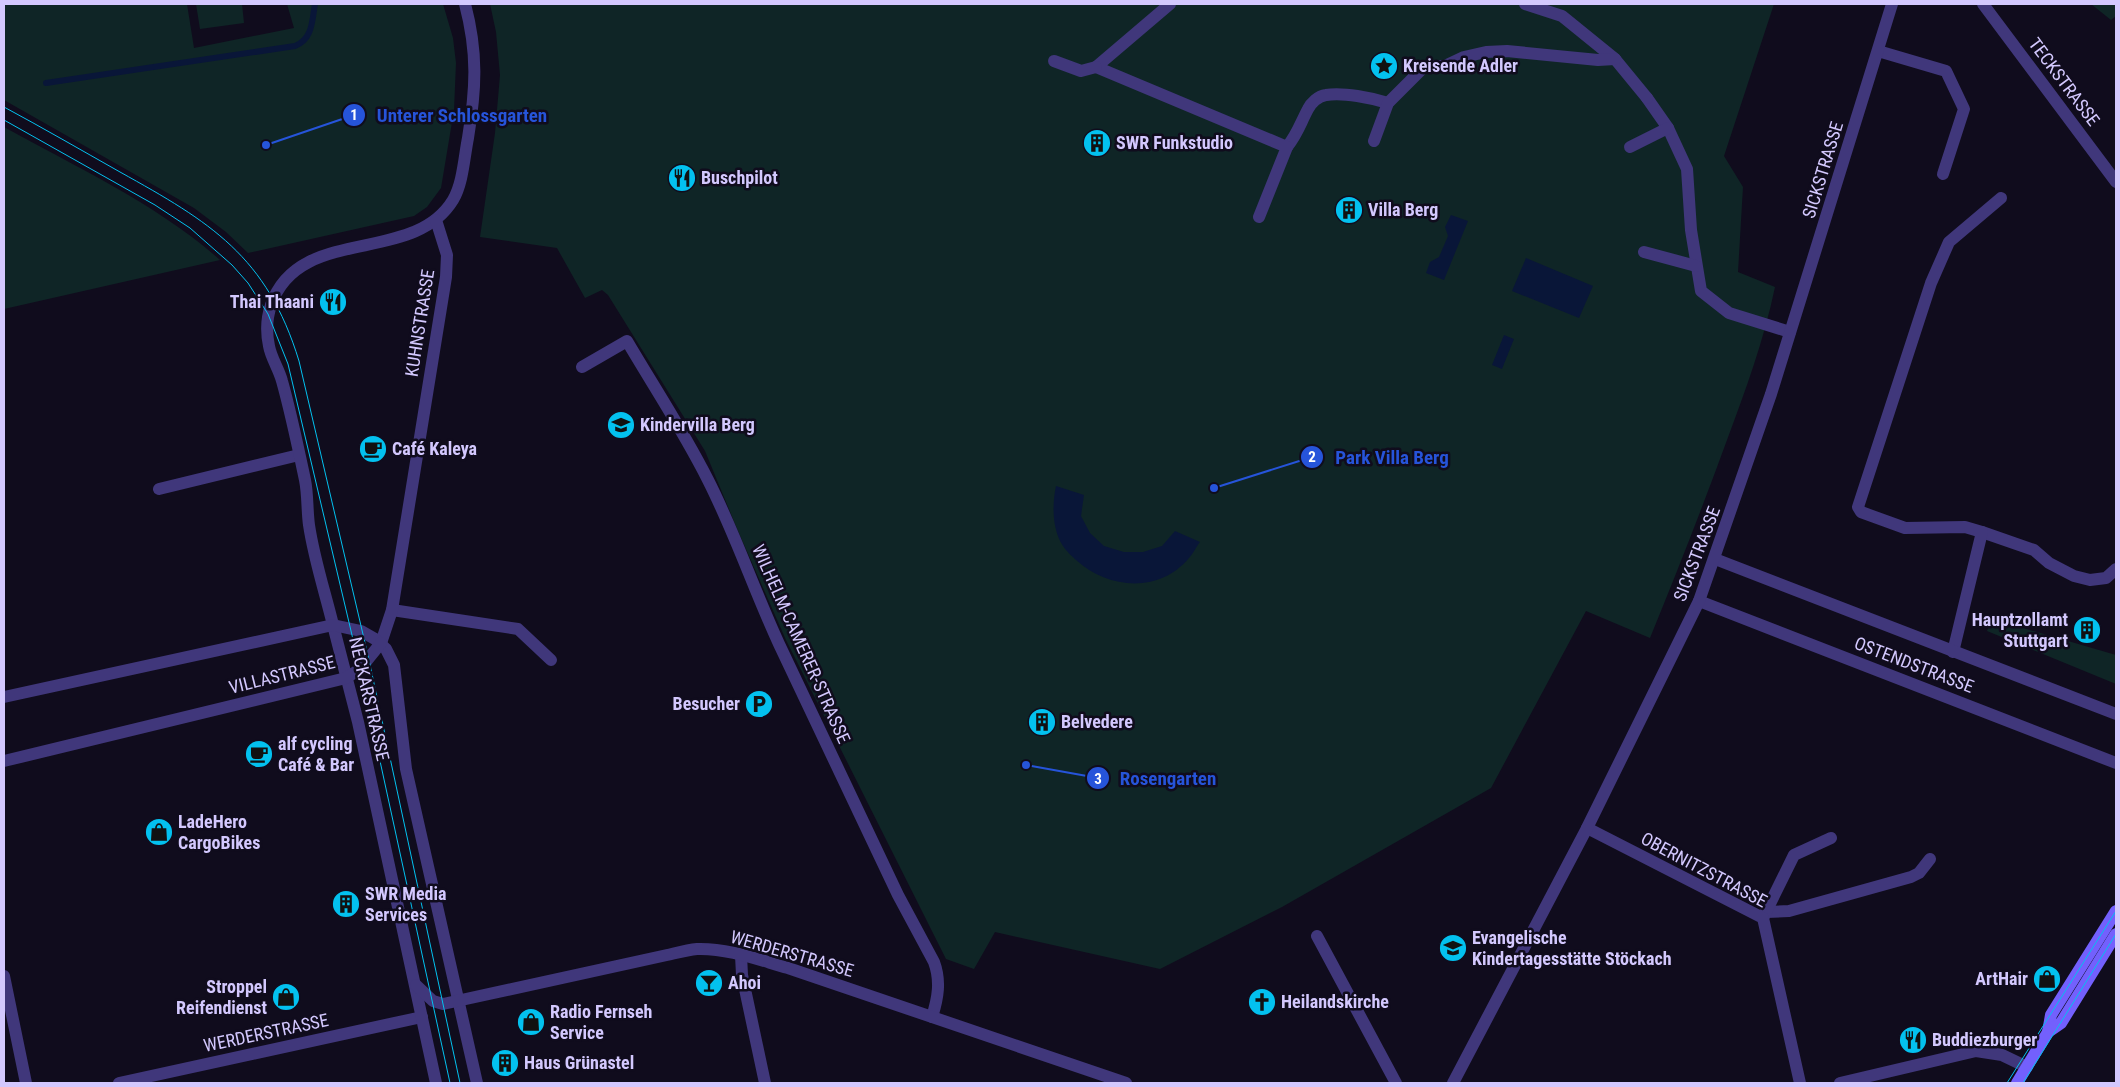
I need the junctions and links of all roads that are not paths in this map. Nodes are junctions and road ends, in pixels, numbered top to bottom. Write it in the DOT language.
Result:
graph roads {
  1 [pos="465,4"];
  2 [pos="1170,4"];
  3 [pos="1525,4"];
  4 [pos="1892,4"];
  5 [pos="1983,4"];
  6 [pos="1878,51"];
  7 [pos="1615,59"];
  8 [pos="1054,62"];
  9 [pos="1096,67"];
  10 [pos="1388,103"];
  11 [pos="1668,128"];
  12 [pos="1374,141"];
  13 [pos="1287,147"];
  14 [pos="1630,147"];
  15 [pos="1942,174"];
  16 [pos="2116,182"];
  17 [pos="2001,198"];
  18 [pos="1259,217"];
  19 [pos="436,220"];
  20 [pos="1644,252"];
  21 [pos="1696,266"];
  22 [pos="1790,332"];
  23 [pos="582,367"];
  24 [pos="299,455"];
  25 [pos="159,489"];
  26 [pos="1982,532"];
  27 [pos="1715,559"];
  28 [pos="2116,569"];
  29 [pos="1700,601"];
  30 [pos="392,610"];
  31 [pos="333,625"];
  32 [pos="381,643"];
  33 [pos="1953,652"];
  34 [pos="551,660"];
  35 [pos="346,678"];
  36 [pos="5,697"];
  37 [pos="2116,714"];
  38 [pos="4,760"];
  39 [pos="2116,763"];
  40 [pos="1587,828"];
  41 [pos="1831,838"];
  42 [pos="1930,859"];
  43 [pos="2116,911"];
  44 [pos="1765,915"];
  45 [pos="2116,934"];
  46 [pos="1317,936"];
  47 [pos="741,955"];
  48 [pos="4,976"];
  49 [pos="416,985"];
  50 [pos="459,1002"];
  51 [pos="932,1017"];
  52 [pos="422,1018"];
  53 [pos="2048,1032"];
  54 [pos="2027,1067"];
  55 [pos="26,1083"];
  56 [pos="119,1083"];
  57 [pos="436,1083"];
  58 [pos="477,1083"];
  59 [pos="765,1083"];
  60 [pos="1126,1083"];
  61 [pos="1396,1083"];
  62 [pos="1453,1083"];
  63 [pos="1800,1083"];
  64 [pos="1840,1083"];
  65 [pos="2017,1083"];
  1 -- 19 [label="street"];
  2 -- 9 [label="street"];
  3 -- 7 [label="street"];
  4 -- 6 [label="street, SICKSTRASSE"];
  5 -- 16 [label="street, TECKSTRASSE"];
  6 -- 15 [label="street"];
  6 -- 22 [label="street, SICKSTRASSE"];
  7 -- 10 [label="street"];
  7 -- 11 [label="street"];
  8 -- 9 [label="street"];
  9 -- 13 [label="street"];
  10 -- 12 [label="street"];
  10 -- 13 [label="street"];
  11 -- 14 [label="street"];
  11 -- 21 [label="street"];
  13 -- 18 [label="street"];
  17 -- 26 [label="street"];
  19 -- 24 [label="street, NECKARSTRASSE"];
  19 -- 30 [label="street, KUHNSTRASSE"];
  20 -- 21 [label="street"];
  21 -- 22 [label="street"];
  22 -- 27 [label="street, SICKSTRASSE"];
  23 -- 51 [label="street, WILHELM-CAMERER-STRASSE"];
  24 -- 25 [label="street"];
  24 -- 31 [label="street, NECKARSTRASSE"];
  26 -- 28 [label="street"];
  26 -- 33 [label="street"];
  27 -- 29 [label="street, SICKSTRASSE"];
  27 -- 33 [label="street, OSTENDSTRASSE"];
  29 -- 39 [label="street, OSTENDSTRASSE"];
  29 -- 40 [label="street, SICKSTRASSE"];
  30 -- 32 [label="street, KUHNSTRASSE"];
  30 -- 34 [label="street"];
  31 -- 32 [label="street, VILLASTRASSE"];
  31 -- 35 [label="street, NECKARSTRASSE"];
  31 -- 36 [label="street, VILLASTRASSE"];
  32 -- 35 [label="street, VILLASTRASSE"];
  32 -- 50 [label="street, NECKARSTRASSE"];
  33 -- 37 [label="street, OSTENDSTRASSE"];
  35 -- 38 [label="street, VILLASTRASSE"];
  35 -- 49 [label="street, NECKARSTRASSE"];
  40 -- 44 [label="street, OBERNITZSTRASSE"];
  40 -- 62 [label="street, SICKSTRASSE"];
  41 -- 44 [label="street"];
  42 -- 44 [label="street"];
  43 -- 53 [label="main road"];
  44 -- 63 [label="street, OBERNITZSTRASSE"];
  45 -- 53 [label="main road"];
  46 -- 61 [label="street"];
  47 -- 50 [label="street, WERDERSTRASSE"];
  47 -- 51 [label="street, WERDERSTRASSE"];
  47 -- 59 [label="street"];
  48 -- 55 [label="street"];
  49 -- 50 [label="street, WERDERSTRASSE"];
  49 -- 52 [label="street, NECKARSTRASSE"];
  50 -- 58 [label="street, NECKARSTRASSE"];
  51 -- 60 [label="street, WERDERSTRASSE"];
  52 -- 56 [label="street, WERDERSTRASSE"];
  52 -- 57 [label="street, NECKARSTRASSE"];
  53 -- 54 [label="main road"];
  54 -- 64 [label="street"];
  54 -- 65 [label="main road"];
}
